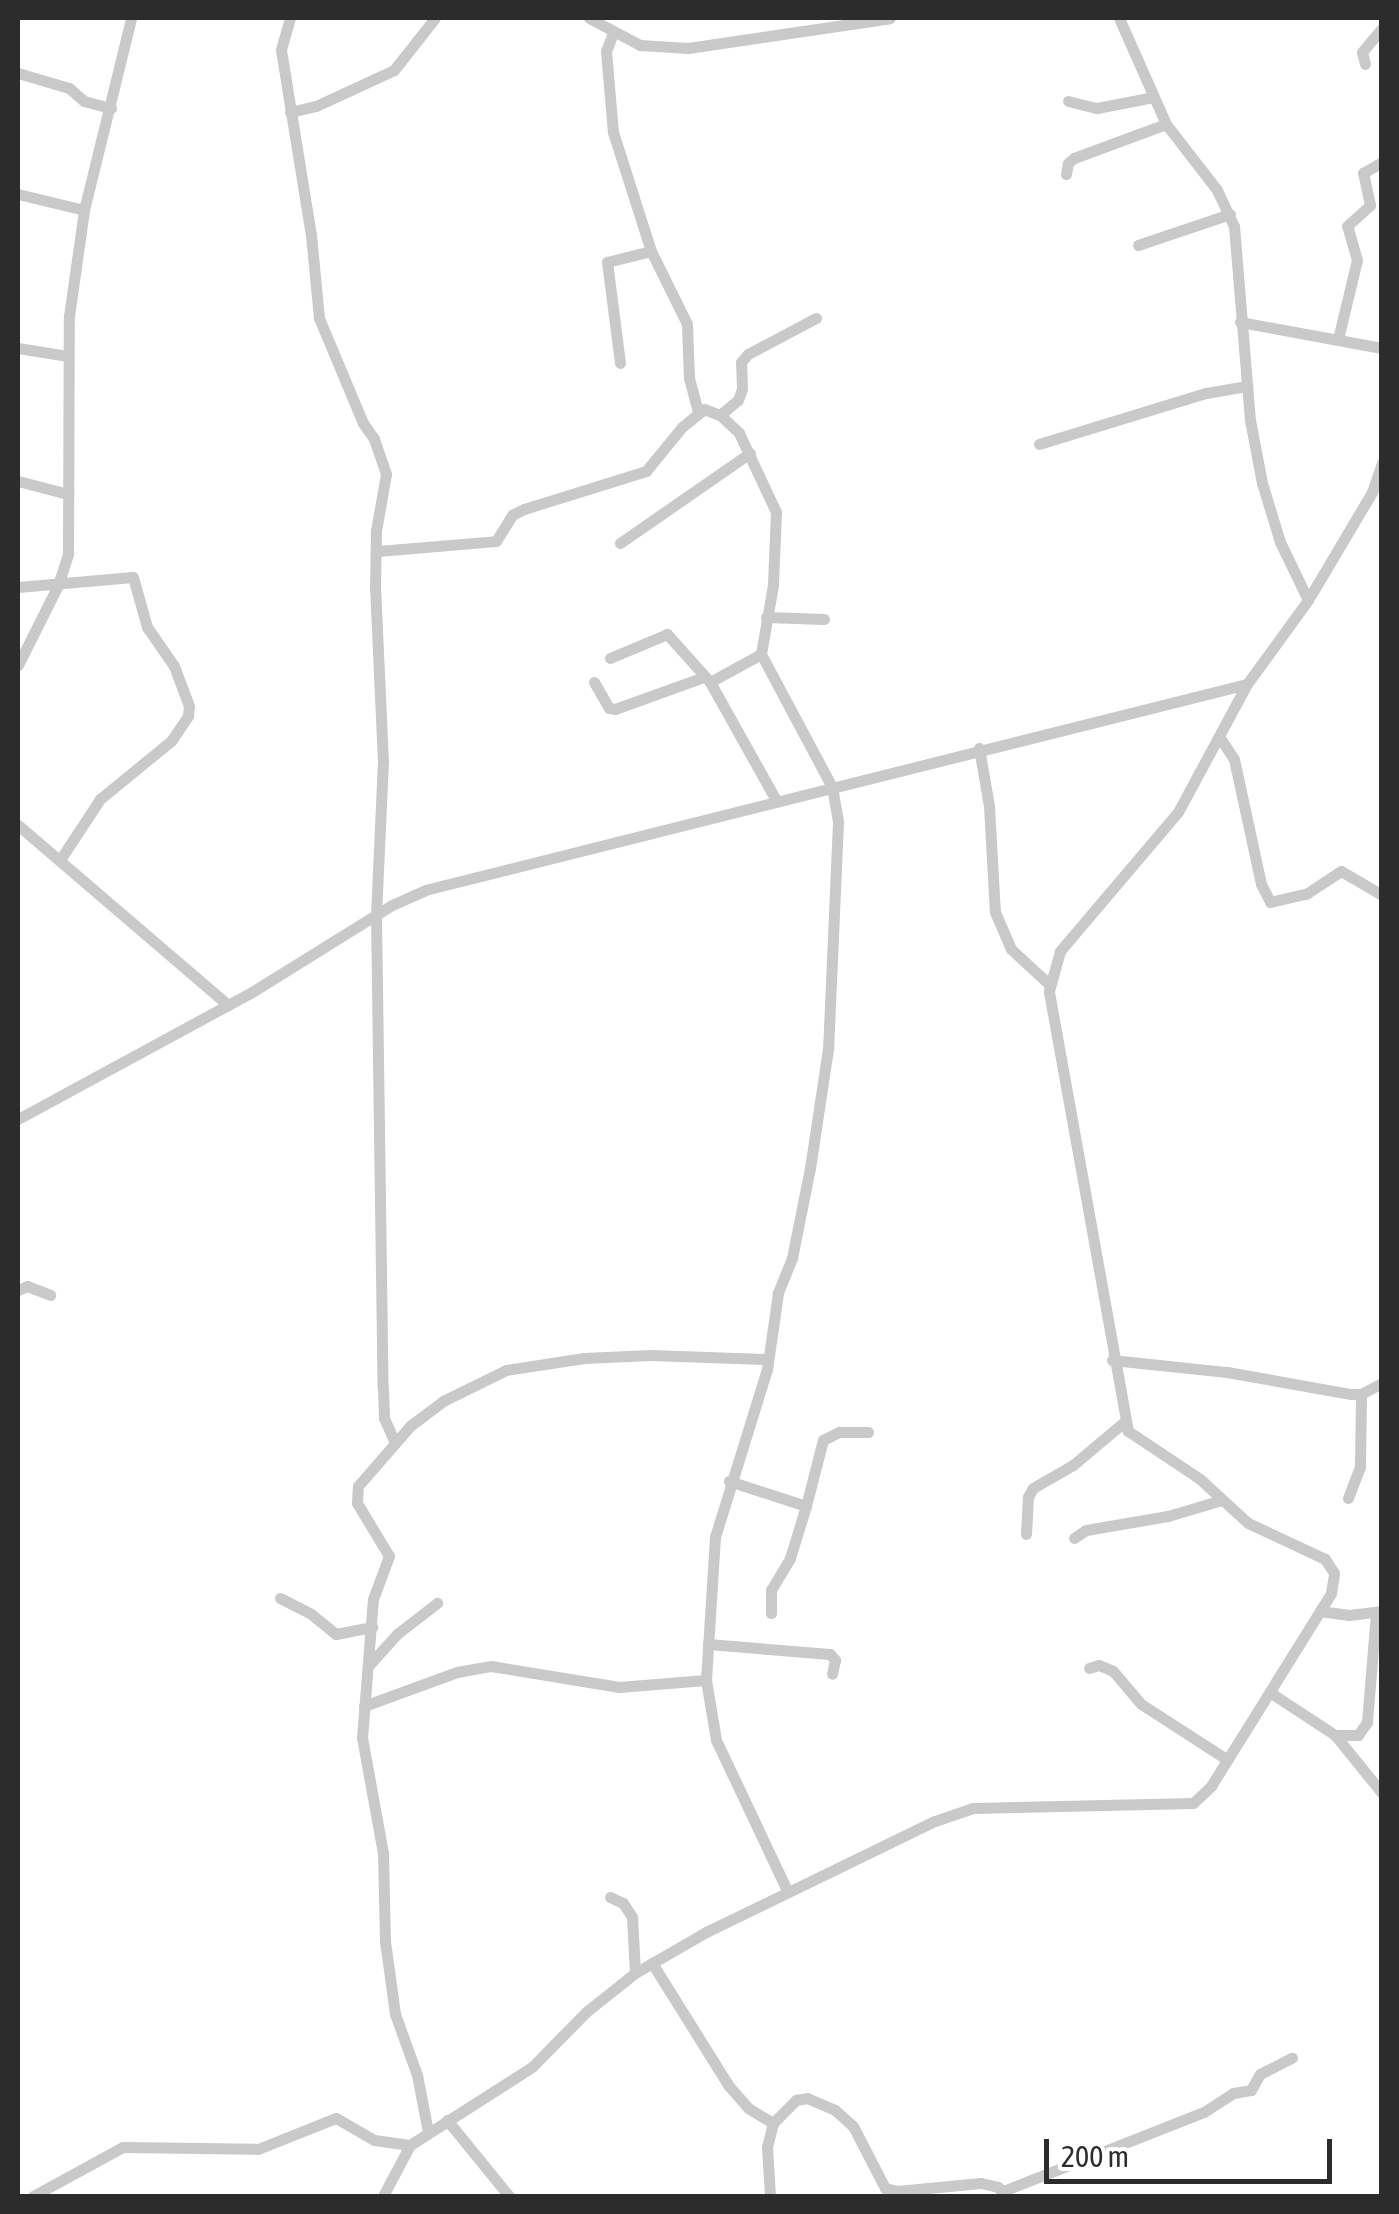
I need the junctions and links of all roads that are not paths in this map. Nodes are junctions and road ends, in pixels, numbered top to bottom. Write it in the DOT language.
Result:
graph roads {
  1 [pos="131,18"];
  2 [pos="290,18"];
  3 [pos="435,18"];
  4 [pos="590,18"];
  5 [pos="890,18"];
  6 [pos="1118,18"];
  7 [pos="1382,28"];
  8 [pos="613,33"];
  9 [pos="1365,64"];
  10 [pos="18,73"];
  11 [pos="1153,97"];
  12 [pos="1068,102"];
  13 [pos="112,108"];
  14 [pos="290,112"];
  15 [pos="1166,124"];
  16 [pos="1382,162"];
  17 [pos="1066,174"];
  18 [pos="18,194"];
  19 [pos="84,210"];
  20 [pos="1230,214"];
  21 [pos="1138,244"];
  22 [pos="651,250"];
  23 [pos="816,318"];
  24 [pos="1240,322"];
  25 [pos="1338,339"];
  26 [pos="18,348"];
  27 [pos="1382,348"];
  28 [pos="68,356"];
  29 [pos="620,363"];
  30 [pos="1247,386"];
  31 [pos="698,411"];
  32 [pos="720,415"];
  33 [pos="1038,444"];
  34 [pos="750,453"];
  35 [pos="1382,463"];
  36 [pos="18,482"];
  37 [pos="68,494"];
  38 [pos="620,542"];
  39 [pos="378,551"];
  40 [pos="58,585"];
  41 [pos="18,587"];
  42 [pos="1308,600"];
  43 [pos="766,617"];
  44 [pos="824,619"];
  45 [pos="761,654"];
  46 [pos="610,658"];
  47 [pos="18,665"];
  48 [pos="706,680"];
  49 [pos="594,682"];
  50 [pos="1247,684"];
  51 [pos="1219,736"];
  52 [pos="979,748"];
  53 [pos="832,787"];
  54 [pos="778,802"];
  55 [pos="18,825"];
  56 [pos="60,860"];
  57 [pos="1382,895"];
  58 [pos="376,915"];
  59 [pos="1050,984"];
  60 [pos="228,1005"];
  61 [pos="18,1119"];
  62 [pos="18,1290"];
  63 [pos="50,1296"];
  64 [pos="767,1360"];
  65 [pos="1112,1360"];
  66 [pos="1382,1382"];
  67 [pos="1361,1394"];
  68 [pos="1124,1422"];
  69 [pos="868,1432"];
  70 [pos="395,1443"];
  71 [pos="729,1481"];
  72 [pos="1348,1498"];
  73 [pos="1222,1500"];
  74 [pos="806,1506"];
  75 [pos="1026,1534"];
  76 [pos="1074,1538"];
  77 [pos="280,1598"];
  78 [pos="437,1603"];
  79 [pos="1320,1610"];
  80 [pos="1379,1612"];
  81 [pos="772,1613"];
  82 [pos="372,1627"];
  83 [pos="708,1644"];
  84 [pos="1089,1668"];
  85 [pos="367,1669"];
  86 [pos="832,1674"];
  87 [pos="706,1680"];
  88 [pos="1270,1693"];
  89 [pos="364,1706"];
  90 [pos="1335,1735"];
  91 [pos="1228,1760"];
  92 [pos="1382,1793"];
  93 [pos="788,1892"];
  94 [pos="610,1897"];
  95 [pos="652,1963"];
  96 [pos="635,1973"];
  97 [pos="1292,2058"];
  98 [pos="447,2120"];
  99 [pos="772,2123"];
  100 [pos="428,2132"];
  101 [pos="410,2145"];
  102 [pos="1004,2194"];
  103 [pos="32,2196"];
  104 [pos="382,2196"];
  105 [pos="509,2196"];
  106 [pos="770,2196"];
  1 -- 13 [label="street"];
  2 -- 14 [label="street"];
  3 -- 14 [label="street"];
  4 -- 8 [label="street"];
  5 -- 8 [label="street"];
  6 -- 11 [label="street"];
  7 -- 9 [label="street"];
  8 -- 22 [label="street"];
  10 -- 13 [label="street"];
  11 -- 12 [label="street"];
  11 -- 15 [label="street"];
  13 -- 19 [label="street"];
  14 -- 39 [label="street"];
  15 -- 17 [label="street"];
  15 -- 20 [label="street"];
  16 -- 25 [label="street"];
  18 -- 19 [label="street"];
  19 -- 28 [label="street"];
  20 -- 21 [label="street"];
  20 -- 24 [label="street"];
  22 -- 29 [label="street"];
  22 -- 31 [label="street"];
  23 -- 32 [label="street"];
  24 -- 25 [label="street"];
  24 -- 30 [label="street"];
  25 -- 27 [label="street"];
  26 -- 28 [label="street"];
  28 -- 37 [label="street"];
  30 -- 33 [label="street"];
  30 -- 42 [label="street"];
  31 -- 32 [label="street"];
  31 -- 39 [label="street"];
  32 -- 34 [label="street"];
  34 -- 38 [label="street"];
  34 -- 43 [label="street"];
  35 -- 42 [label="street"];
  36 -- 37 [label="street"];
  37 -- 40 [label="street"];
  39 -- 58 [label="street"];
  40 -- 41 [label="street"];
  40 -- 47 [label="street"];
  40 -- 56 [label="street"];
  42 -- 50 [label="street"];
  43 -- 44 [label="street"];
  43 -- 45 [label="street"];
  45 -- 48 [label="street"];
  45 -- 53 [label="street"];
  46 -- 48 [label="street"];
  48 -- 49 [label="street"];
  48 -- 54 [label="street"];
  50 -- 51 [label="street"];
  50 -- 52 [label="street"];
  51 -- 57 [label="street"];
  51 -- 59 [label="street"];
  52 -- 53 [label="street"];
  52 -- 59 [label="street"];
  53 -- 54 [label="street"];
  53 -- 64 [label="street"];
  54 -- 58 [label="street"];
  55 -- 56 [label="street"];
  56 -- 60 [label="street"];
  58 -- 60 [label="street"];
  58 -- 70 [label="street"];
  59 -- 65 [label="street"];
  60 -- 61 [label="street"];
  62 -- 63 [label="street"];
  64 -- 70 [label="street"];
  64 -- 71 [label="street"];
  65 -- 67 [label="street"];
  65 -- 68 [label="street"];
  66 -- 67 [label="street"];
  67 -- 72 [label="street"];
  68 -- 73 [label="street"];
  68 -- 75 [label="street"];
  69 -- 74 [label="street"];
  70 -- 82 [label="street"];
  71 -- 74 [label="street"];
  71 -- 83 [label="street"];
  73 -- 76 [label="street"];
  73 -- 79 [label="street"];
  74 -- 81 [label="street"];
  77 -- 82 [label="street"];
  78 -- 85 [label="street"];
  79 -- 80 [label="street"];
  79 -- 88 [label="street"];
  80 -- 90 [label="street"];
  82 -- 85 [label="street"];
  83 -- 86 [label="street"];
  83 -- 87 [label="street"];
  84 -- 91 [label="street"];
  85 -- 89 [label="street"];
  87 -- 89 [label="street"];
  87 -- 93 [label="street"];
  88 -- 90 [label="street"];
  88 -- 91 [label="street"];
  89 -- 100 [label="street"];
  90 -- 92 [label="street"];
  91 -- 93 [label="street"];
  93 -- 95 [label="street"];
  94 -- 96 [label="street"];
  95 -- 96 [label="street"];
  95 -- 99 [label="street"];
  96 -- 98 [label="street"];
  97 -- 102 [label="street"];
  98 -- 100 [label="street"];
  98 -- 105 [label="street"];
  99 -- 102 [label="street"];
  99 -- 106 [label="street"];
  100 -- 101 [label="street"];
  101 -- 103 [label="street"];
  101 -- 104 [label="street"];
}
